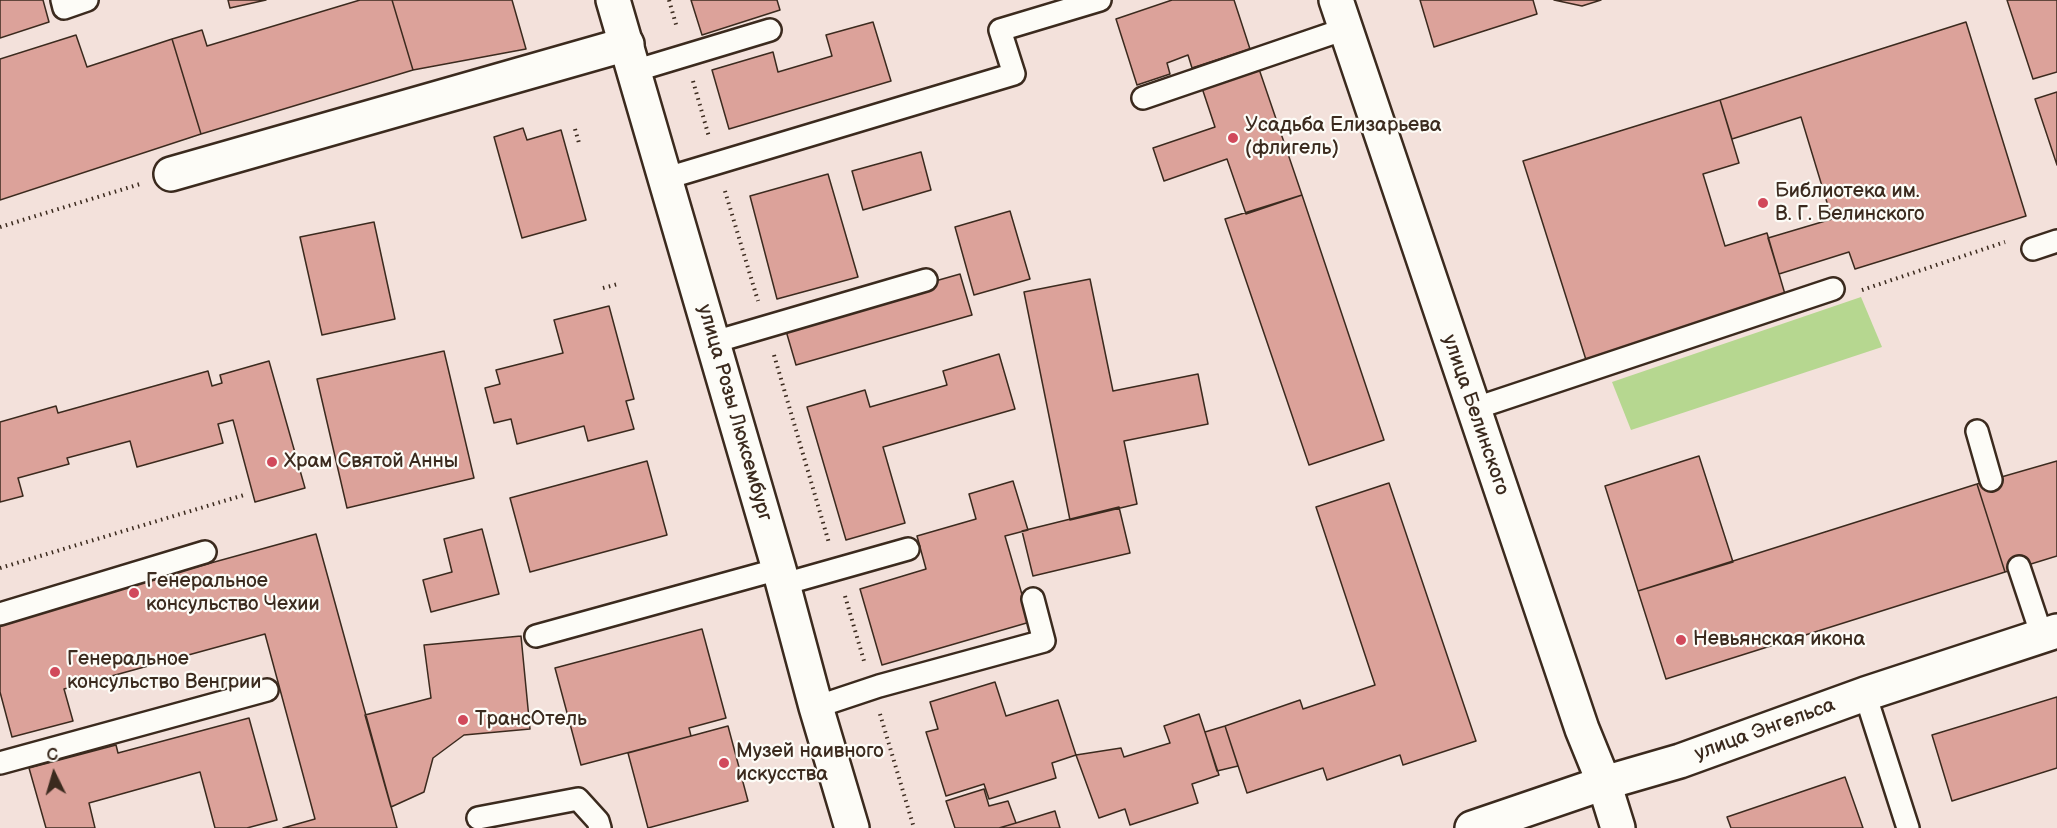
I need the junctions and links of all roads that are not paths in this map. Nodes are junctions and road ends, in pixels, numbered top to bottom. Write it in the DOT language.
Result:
graph roads {
  1 [pos="62,0"];
  2 [pos="87,0"];
  3 [pos="613,0"];
  4 [pos="1100,0"];
  5 [pos="1340,15"];
  6 [pos="770,30"];
  7 [pos="631,57"];
  8 [pos="1143,98"];
  9 [pos="171,174"];
  10 [pos="667,178"];
  11 [pos="2057,241"];
  12 [pos="2033,249"];
  13 [pos="926,280"];
  14 [pos="1833,289"];
  15 [pos="714,342"];
  16 [pos="1473,409"];
  17 [pos="1977,431"];
  18 [pos="1991,480"];
  19 [pos="908,549"];
  20 [pos="205,552"];
  21 [pos="2019,567"];
  22 [pos="782,576"];
  23 [pos="1033,599"];
  24 [pos="0,614"];
  25 [pos="2049,634"];
  26 [pos="536,636"];
  27 [pos="267,690"];
  28 [pos="1865,694"];
  29 [pos="816,707"];
  30 [pos="0,763"];
  31 [pos="1604,783"];
  32 [pos="478,818"];
  33 [pos="600,828"];
  34 [pos="852,828"];
  35 [pos="1472,828"];
  36 [pos="1618,828"];
  37 [pos="1908,828"];
  1 -- 2 [label="lane"];
  3 -- 7 [label="main road, улица Розы Люксембург"];
  4 -- 10 [label="lane"];
  5 -- 8 [label="lane"];
  5 -- 16 [label="main road, улица Белинского"];
  6 -- 7 [label="lane"];
  7 -- 9 [label="main road"];
  7 -- 10 [label="main road, улица Розы Люксембург"];
  10 -- 15 [label="main road, улица Розы Люксембург"];
  11 -- 12 [label="lane"];
  13 -- 15 [label="lane"];
  14 -- 16 [label="lane"];
  15 -- 22 [label="main road, улица Розы Люксембург"];
  16 -- 31 [label="main road, улица Белинского"];
  17 -- 18 [label="lane"];
  19 -- 22 [label="lane"];
  20 -- 24 [label="lane"];
  21 -- 25 [label="lane"];
  22 -- 26 [label="lane"];
  22 -- 29 [label="main road, улица Розы Люксембург"];
  23 -- 29 [label="lane"];
  25 -- 28 [label="main road, улица Энгельса"];
  27 -- 30 [label="lane"];
  28 -- 31 [label="main road, улица Энгельса"];
  28 -- 37 [label="lane"];
  29 -- 34 [label="main road, улица Розы Люксембург"];
  31 -- 35 [label="main road, улица Энгельса"];
  31 -- 36 [label="main road, улица Белинского"];
  32 -- 33 [label="lane"];
}
